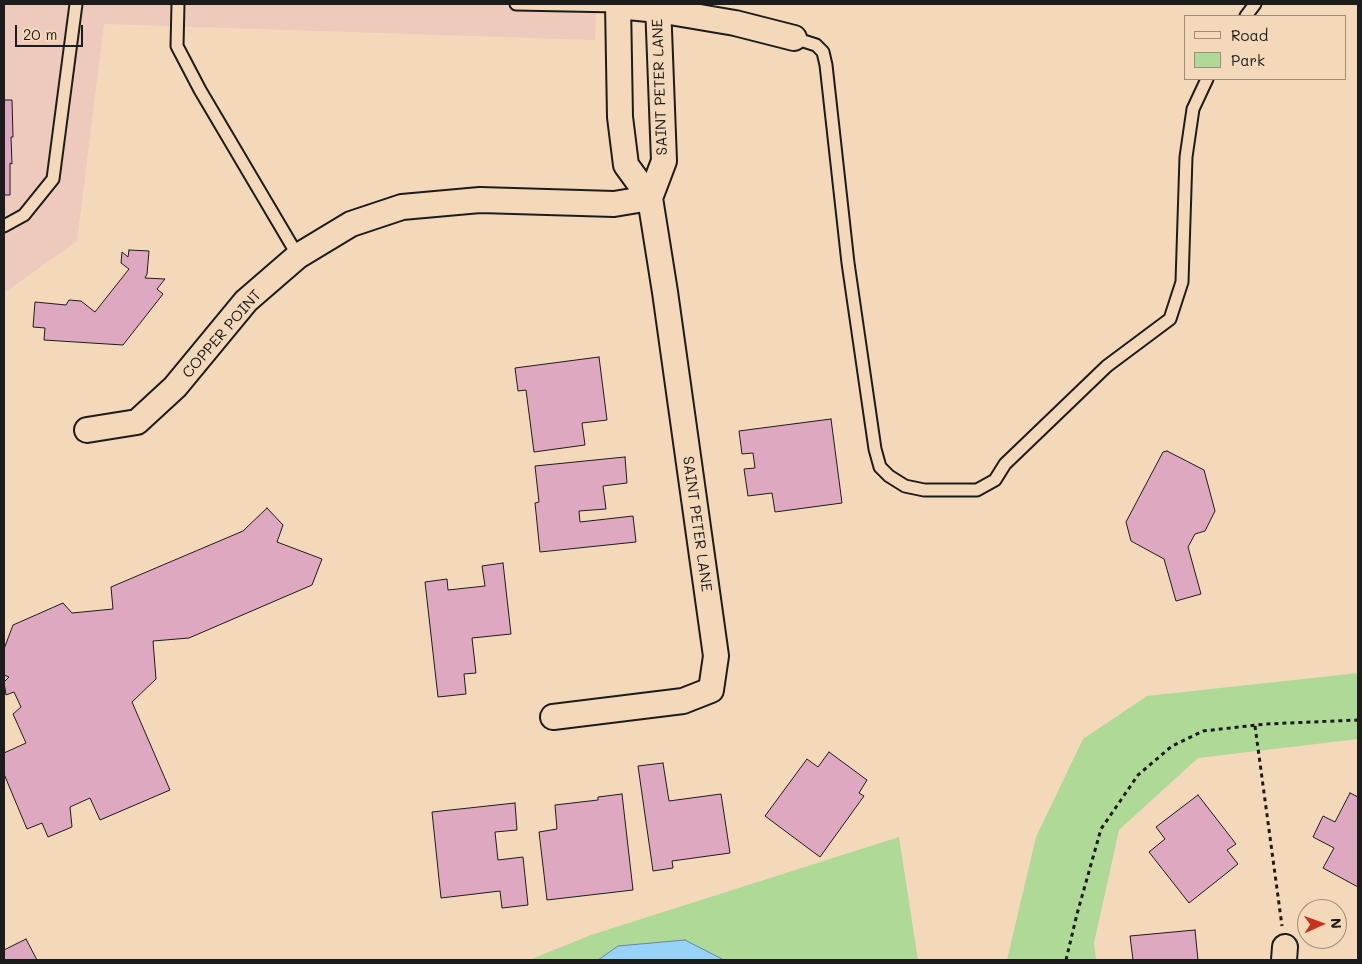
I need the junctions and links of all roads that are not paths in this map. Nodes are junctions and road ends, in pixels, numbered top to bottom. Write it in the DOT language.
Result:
graph roads {
  1 [pos="76,4"];
  2 [pos="178,4"];
  3 [pos="516,4"];
  4 [pos="1255,4"];
  5 [pos="618,5"];
  6 [pos="658,7"];
  7 [pos="1247,15"];
  8 [pos="794,38"];
  9 [pos="1207,80"];
  10 [pos="650,198"];
  11 [pos="4,226"];
  12 [pos="298,256"];
  13 [pos="87,430"];
  14 [pos="553,718"];
  1 -- 11 [label="lane"];
  2 -- 12 [label="lane"];
  3 -- 5 [label="lane"];
  4 -- 7 [label="lane"];
  5 -- 6 [label="street"];
  5 -- 10 [label="street, SAINT PETER LANE"];
  6 -- 8 [label="street"];
  6 -- 10 [label="street, SAINT PETER LANE"];
  8 -- 9 [label="lane"];
  10 -- 12 [label="street, COPPER POINT"];
  10 -- 14 [label="street, SAINT PETER LANE"];
  12 -- 13 [label="street, COPPER POINT"];
}
